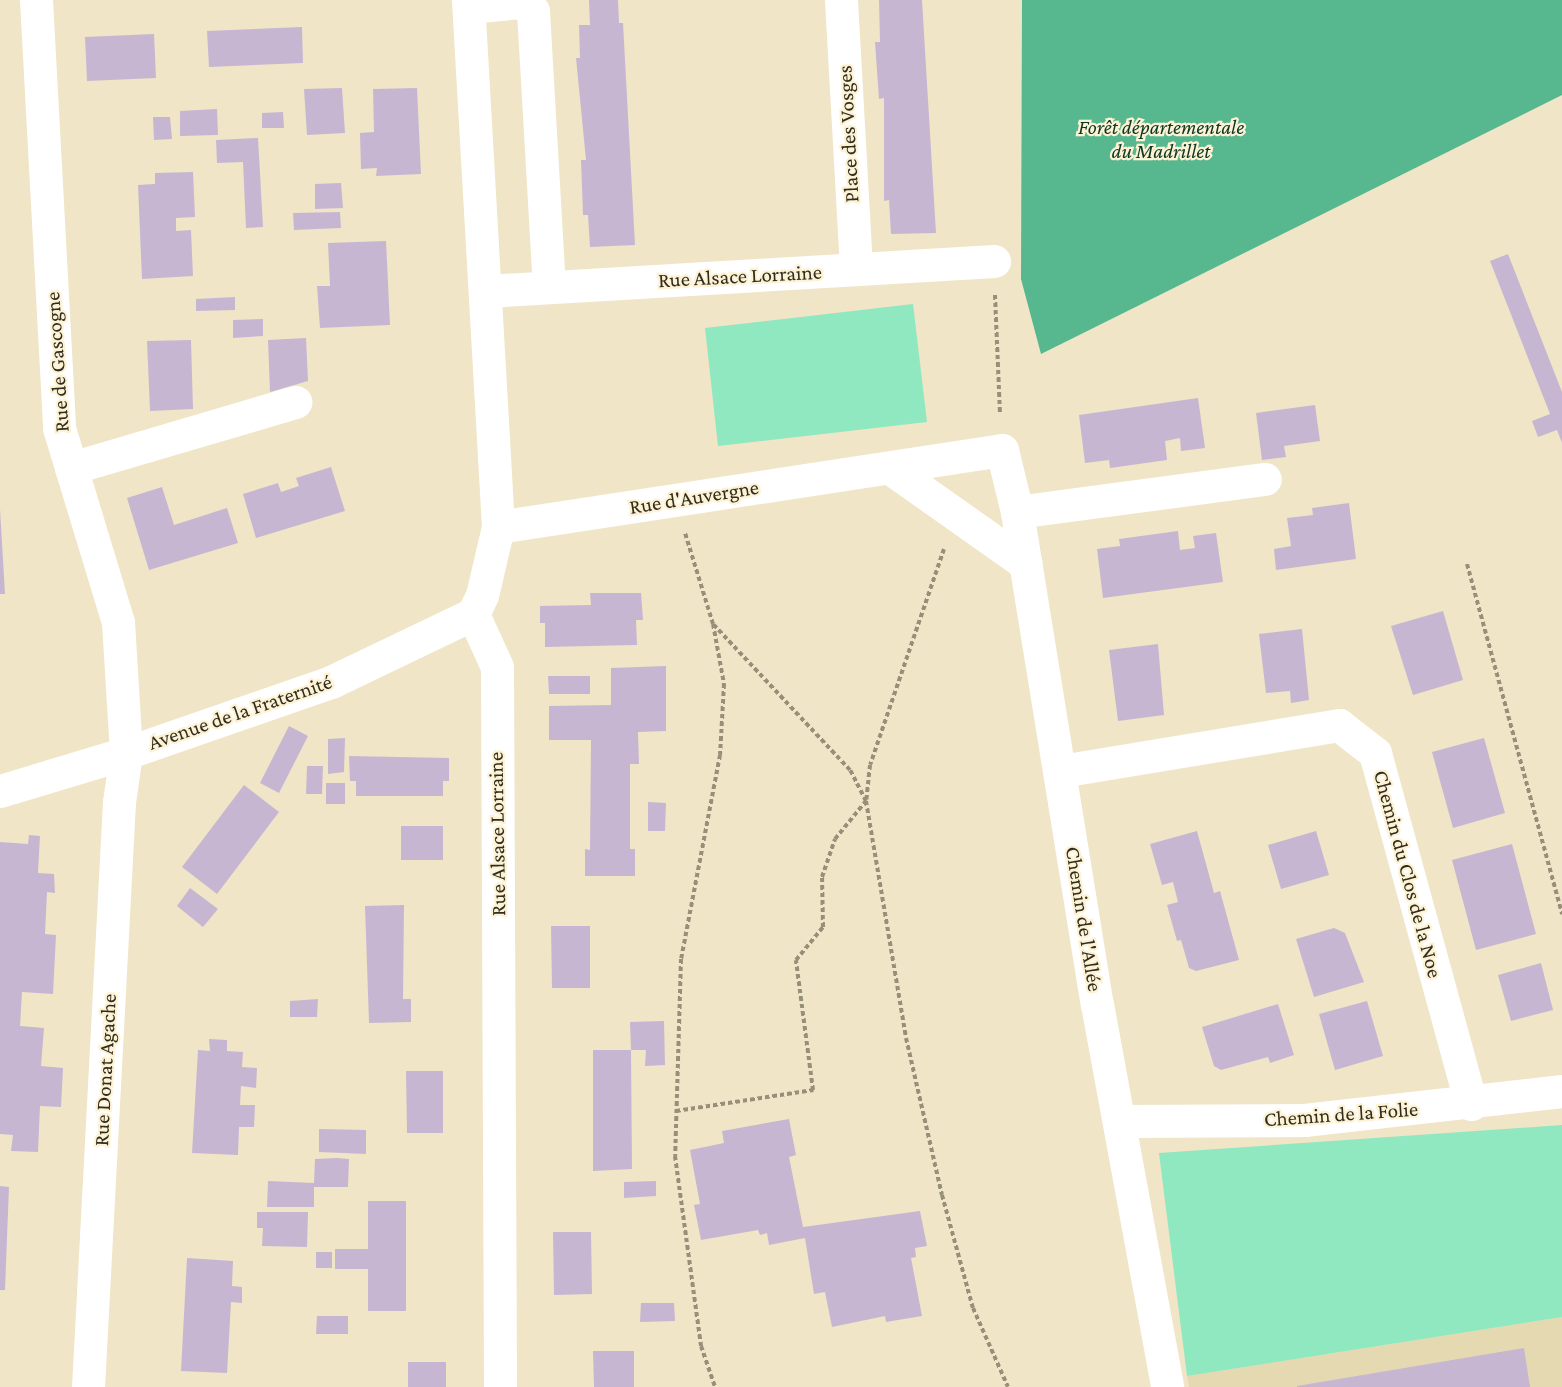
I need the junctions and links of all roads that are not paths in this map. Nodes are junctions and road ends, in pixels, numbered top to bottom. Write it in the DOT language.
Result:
graph roads {
  1 [pos="36,0"];
  2 [pos="841,0"];
  3 [pos="469,3"];
  4 [pos="994,261"];
  5 [pos="856,269"];
  6 [pos="549,287"];
  7 [pos="486,291"];
  8 [pos="295,402"];
  9 [pos="1002,450"];
  10 [pos="71,468"];
  11 [pos="890,468"];
  12 [pos="1265,479"];
  13 [pos="1017,512"];
  14 [pos="498,527"];
  15 [pos="1026,564"];
  16 [pos="473,614"];
  17 [pos="126,753"];
  18 [pos="1061,771"];
  19 [pos="0,791"];
  20 [pos="1562,1091"];
  21 [pos="1471,1104"];
  22 [pos="1119,1121"];
  23 [pos="88,1387"];
  24 [pos="500,1387"];
  25 [pos="1167,1387"];
  1 -- 10 [label="street, Rue de Gascogne"];
  2 -- 5 [label="street, Place des Vosges"];
  3 -- 6 [label="street"];
  3 -- 7 [label="street"];
  4 -- 5 [label="street, Rue Alsace Lorraine"];
  5 -- 6 [label="street, Rue Alsace Lorraine"];
  6 -- 7 [label="street, Rue Alsace Lorraine"];
  7 -- 14 [label="street"];
  8 -- 10 [label="street"];
  9 -- 11 [label="street, Rue d'Auvergne"];
  9 -- 13 [label="street, Chemin de l'Allée"];
  10 -- 17 [label="street, Rue de Gascogne"];
  11 -- 14 [label="street, Rue d'Auvergne"];
  11 -- 15 [label="street"];
  12 -- 13 [label="street"];
  13 -- 15 [label="street, Chemin de l'Allée"];
  14 -- 16 [label="street"];
  15 -- 18 [label="street, Chemin de l'Allée"];
  16 -- 17 [label="street, Avenue de la Fraternité"];
  16 -- 24 [label="street, Rue Alsace Lorraine"];
  17 -- 19 [label="street, Avenue de la Fraternité"];
  17 -- 23 [label="street, Rue Donat Agache"];
  18 -- 21 [label="street, Chemin du Clos de la Noe"];
  18 -- 22 [label="street, Chemin de l'Allée"];
  20 -- 21 [label="street, Chemin de la Folie"];
  21 -- 22 [label="street, Chemin de la Folie"];
  22 -- 25 [label="street, Chemin de l'Allée"];
}
